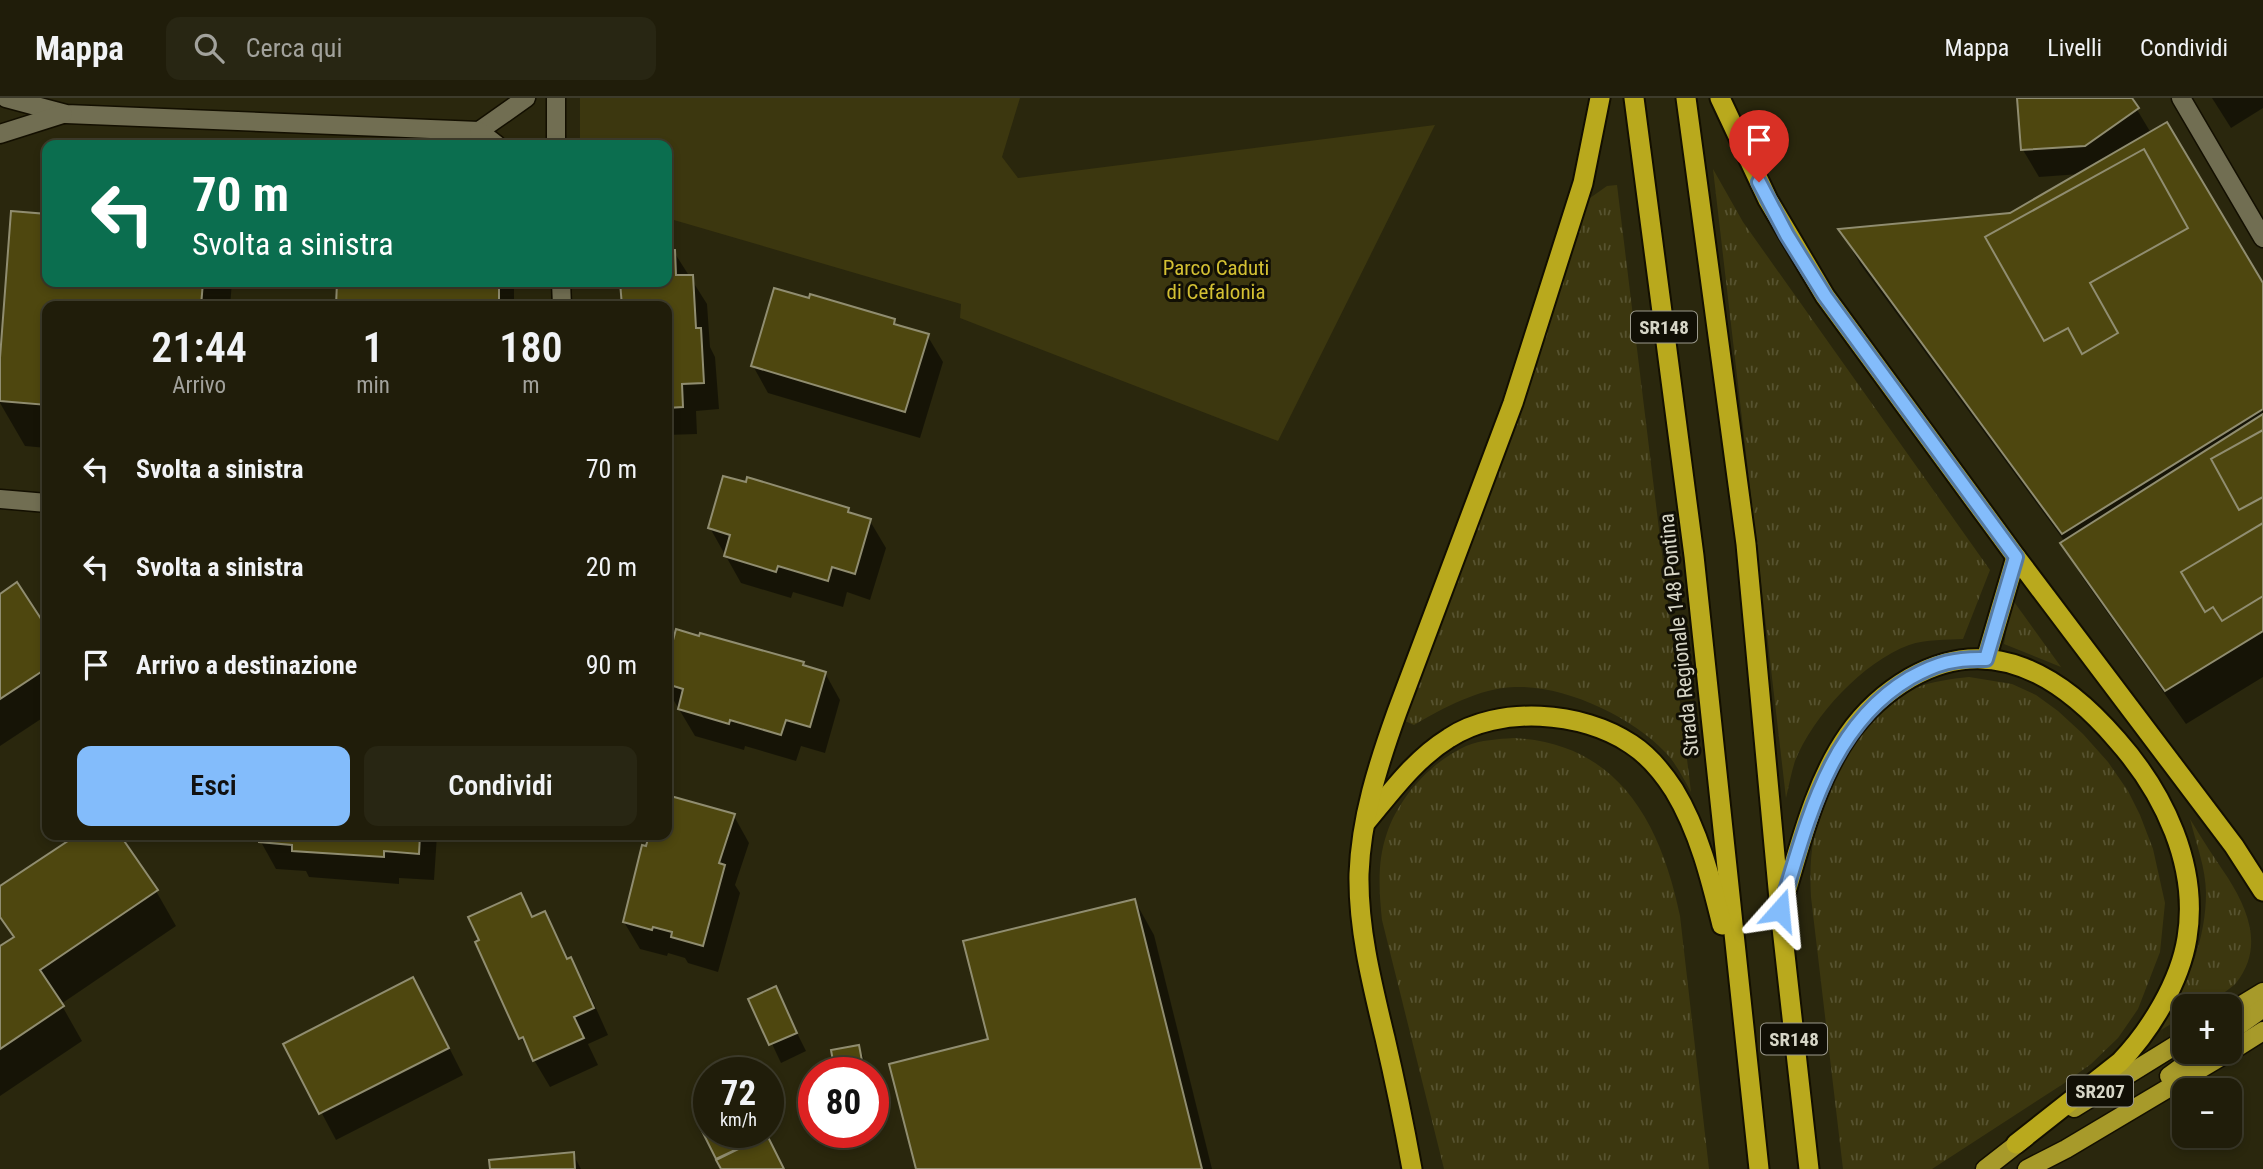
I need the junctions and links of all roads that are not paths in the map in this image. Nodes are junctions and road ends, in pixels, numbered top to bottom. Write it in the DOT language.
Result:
graph roads {
  1 [pos="5,98"];
  2 [pos="526,98"];
  3 [pos="555,98"];
  4 [pos="1600,98"];
  5 [pos="1634,98"];
  6 [pos="1686,98"];
  7 [pos="1720,98"];
  8 [pos="2181,98"];
  9 [pos="65,114"];
  10 [pos="479,131"];
  11 [pos="0,134"];
  12 [pos="490,140"];
  13 [pos="556,140"];
  14 [pos="2263,238"];
  15 [pos="0,499"];
  16 [pos="42,503"];
  17 [pos="2016,557"];
  18 [pos="1986,659"];
  19 [pos="1364,825"];
  20 [pos="2234,846"];
  21 [pos="2263,866"];
  22 [pos="2263,891"];
  23 [pos="1780,910"];
  24 [pos="2263,992"];
  25 [pos="1739,996"];
  26 [pos="2242,1005"];
  27 [pos="2263,1008"];
  28 [pos="2242,1023"];
  29 [pos="2263,1031"];
  30 [pos="2242,1044"];
  31 [pos="2172,1047"];
  32 [pos="2185,1064"];
  33 [pos="2209,1064"];
  34 [pos="1398,1096"];
  35 [pos="2016,1144"];
  36 [pos="2066,1149"];
  37 [pos="1412,1169"];
  38 [pos="1424,1169"];
  39 [pos="1759,1169"];
  40 [pos="1809,1169"];
  41 [pos="1985,1169"];
  42 [pos="2027,1169"];
  1 -- 9 [label="street"];
  2 -- 10 [label="street"];
  3 -- 13 [label="street"];
  4 -- 19 [label="highway"];
  5 -- 25 [label="highway, Strada Regionale 148 Pontina / SR148"];
  6 -- 23 [label="highway, SR148"];
  7 -- 17 [label="highway"];
  8 -- 14 [label="street"];
  9 -- 10 [label="street"];
  9 -- 11 [label="street"];
  10 -- 12 [label="street"];
  15 -- 16 [label="street"];
  17 -- 18 [label="highway"];
  17 -- 20 [label="highway"];
  18 -- 23 [label="highway"];
  18 -- 35 [label="highway"];
  19 -- 25 [label="highway"];
  19 -- 34 [label="highway"];
  20 -- 21 [label="highway"];
  20 -- 22 [label="highway"];
  23 -- 40 [label="highway, SR148"];
  24 -- 26 [label="main road"];
  25 -- 39 [label="highway, Strada Regionale 148 Pontina / SR148"];
  27 -- 28 [label="main road"];
  29 -- 30 [label="main road, SR207"];
  31 -- 35 [label="main road, SR207"];
  32 -- 36 [label="main road"];
  33 -- 36 [label="main road, SR207"];
  34 -- 37 [label="highway"];
  34 -- 38 [label="highway"];
  35 -- 41 [label="main road, SR207"];
  36 -- 42 [label="main road, SR207"];
}
